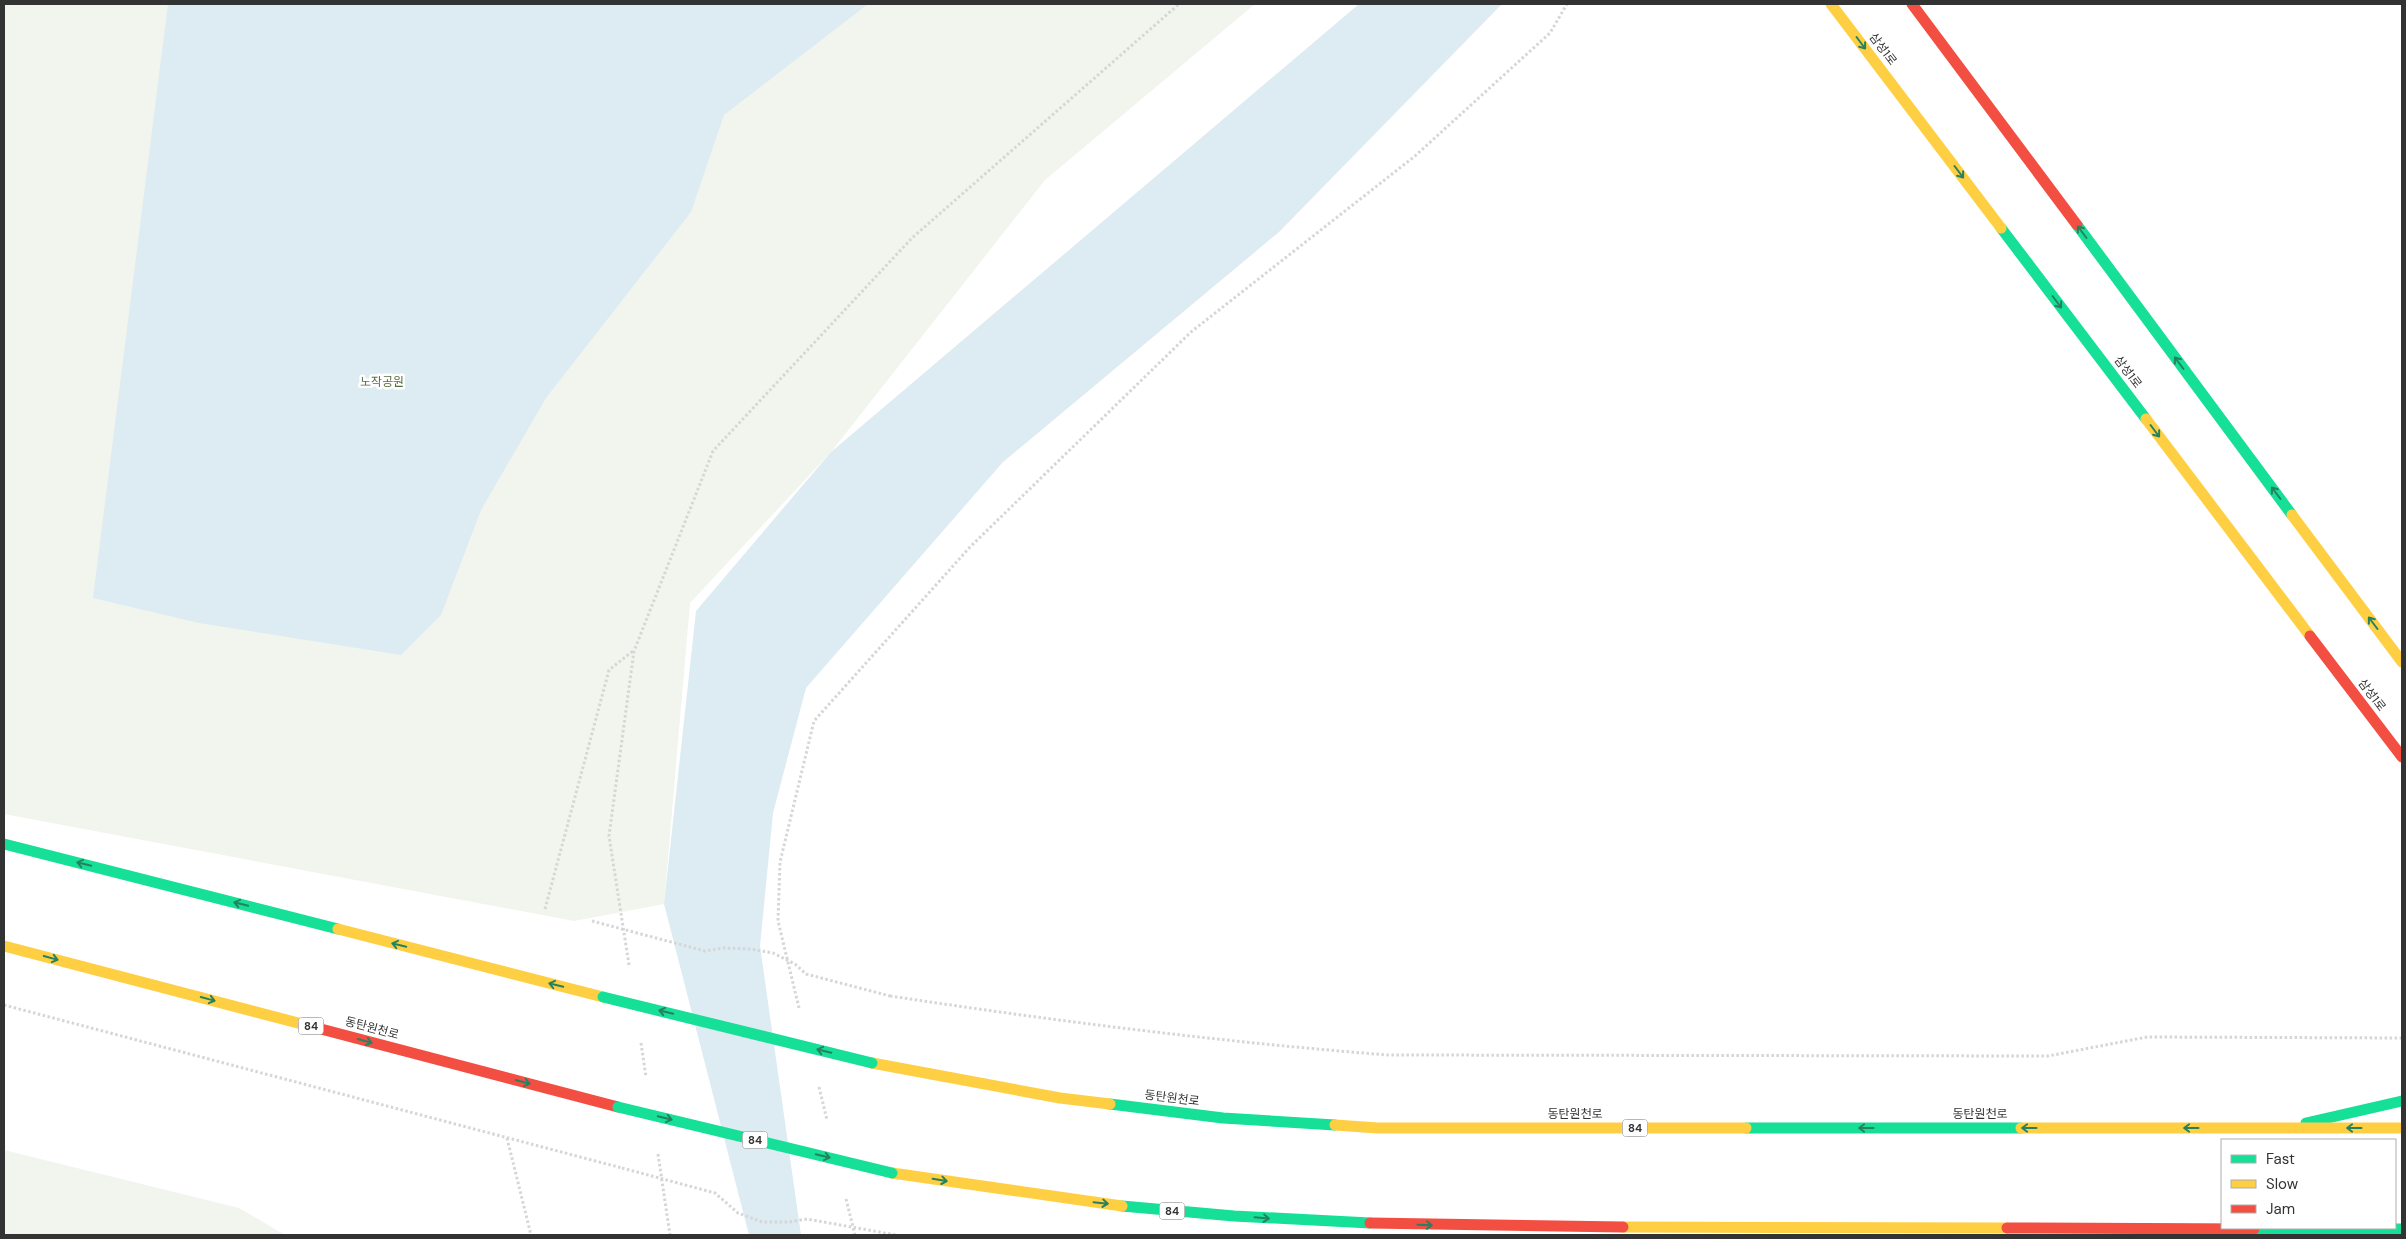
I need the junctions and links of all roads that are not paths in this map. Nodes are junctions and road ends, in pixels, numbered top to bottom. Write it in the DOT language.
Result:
graph roads {
  1 [pos="1831,4"];
  2 [pos="1912,4"];
  3 [pos="2402,662"];
  4 [pos="2402,757"];
  5 [pos="4,844"];
  6 [pos="4,946"];
  7 [pos="2402,1101"];
  8 [pos="2280,1128"];
  9 [pos="2402,1128"];
  10 [pos="2221,1228"];
  1 -- 4 [label="main road, 삼성1로, one-way"];
  3 -- 2 [label="main road, one-way"];
  8 -- 5 [label="main road, 동탄원천로 / 84, one-way, bridge"];
  6 -- 10 [label="main road, 동탄원천로 / 84, one-way, bridge"];
  7 -- 8 [label="main road"];
  9 -- 8 [label="main road, 동탄원천로 / 84, one-way"];
}
